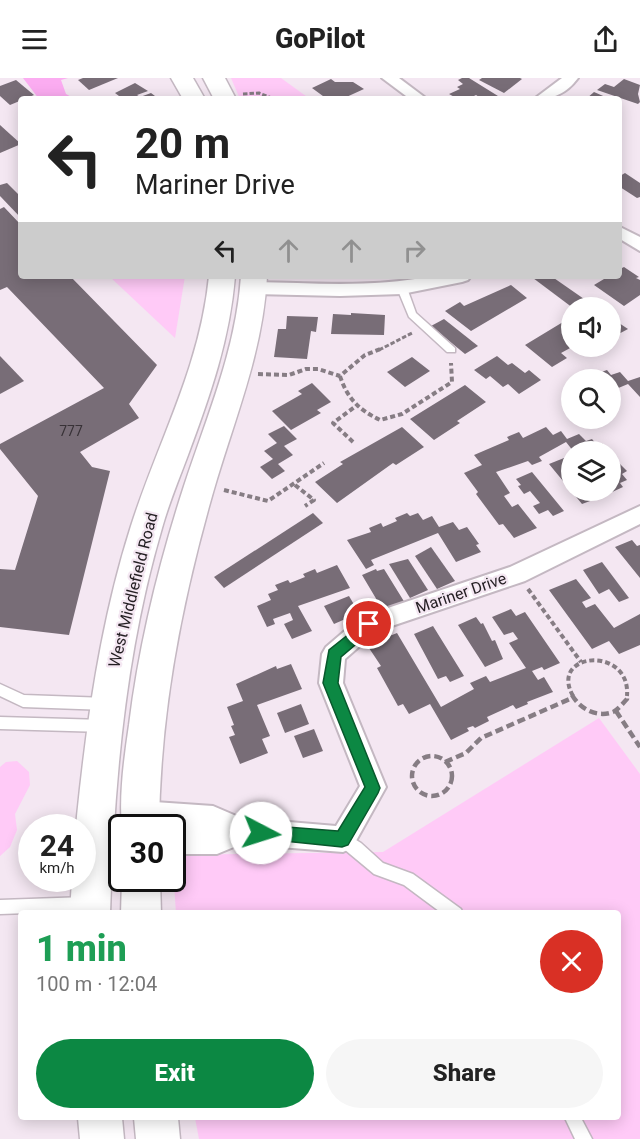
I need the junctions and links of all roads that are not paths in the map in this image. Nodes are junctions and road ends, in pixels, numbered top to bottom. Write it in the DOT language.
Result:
graph roads {
  1 [pos="182,78"];
  2 [pos="389,78"];
  3 [pos="571,78"];
  4 [pos="192,96"];
  5 [pos="416,96"];
  6 [pos="546,96"];
  7 [pos="622,233"];
  8 [pos="640,245"];
  9 [pos="222,279"];
  10 [pos="447,279"];
  11 [pos="254,282"];
  12 [pos="402,288"];
  13 [pos="451,350"];
  14 [pos="640,514"];
  15 [pos="0,690"];
  16 [pos="107,715"];
  17 [pos="0,723"];
  18 [pos="140,814"];
  19 [pos="186,819"];
  20 [pos="240,831"];
  21 [pos="342,839"];
  22 [pos="186,842"];
  23 [pos="141,892"];
  24 [pos="0,907"];
  25 [pos="90,909"];
  26 [pos="141,910"];
  27 [pos="451,910"];
  28 [pos="100,1120"];
  29 [pos="156,1120"];
  30 [pos="574,1120"];
  31 [pos="102,1139"];
  32 [pos="158,1139"];
  33 [pos="584,1139"];
  1 -- 4 [label="main road"];
  2 -- 5 [label="street"];
  3 -- 6 [label="street"];
  7 -- 8 [label="street"];
  9 -- 16 [label="main road, West Middlefield Road"];
  10 -- 12 [label="street"];
  11 -- 12 [label="street"];
  11 -- 18 [label="main road"];
  12 -- 13 [label="lane"];
  14 -- 21 [label="street, Mariner Drive"];
  15 -- 16 [label="lane"];
  16 -- 17 [label="lane"];
  16 -- 25 [label="main road, West Middlefield Road"];
  19 -- 20 [label="street"];
  20 -- 21 [label="street"];
  20 -- 22 [label="street"];
  21 -- 27 [label="lane"];
  23 -- 26 [label="main road"];
  24 -- 25 [label="lane"];
  28 -- 31 [label="main road"];
  29 -- 32 [label="main road"];
  30 -- 33 [label="lane"];
}
